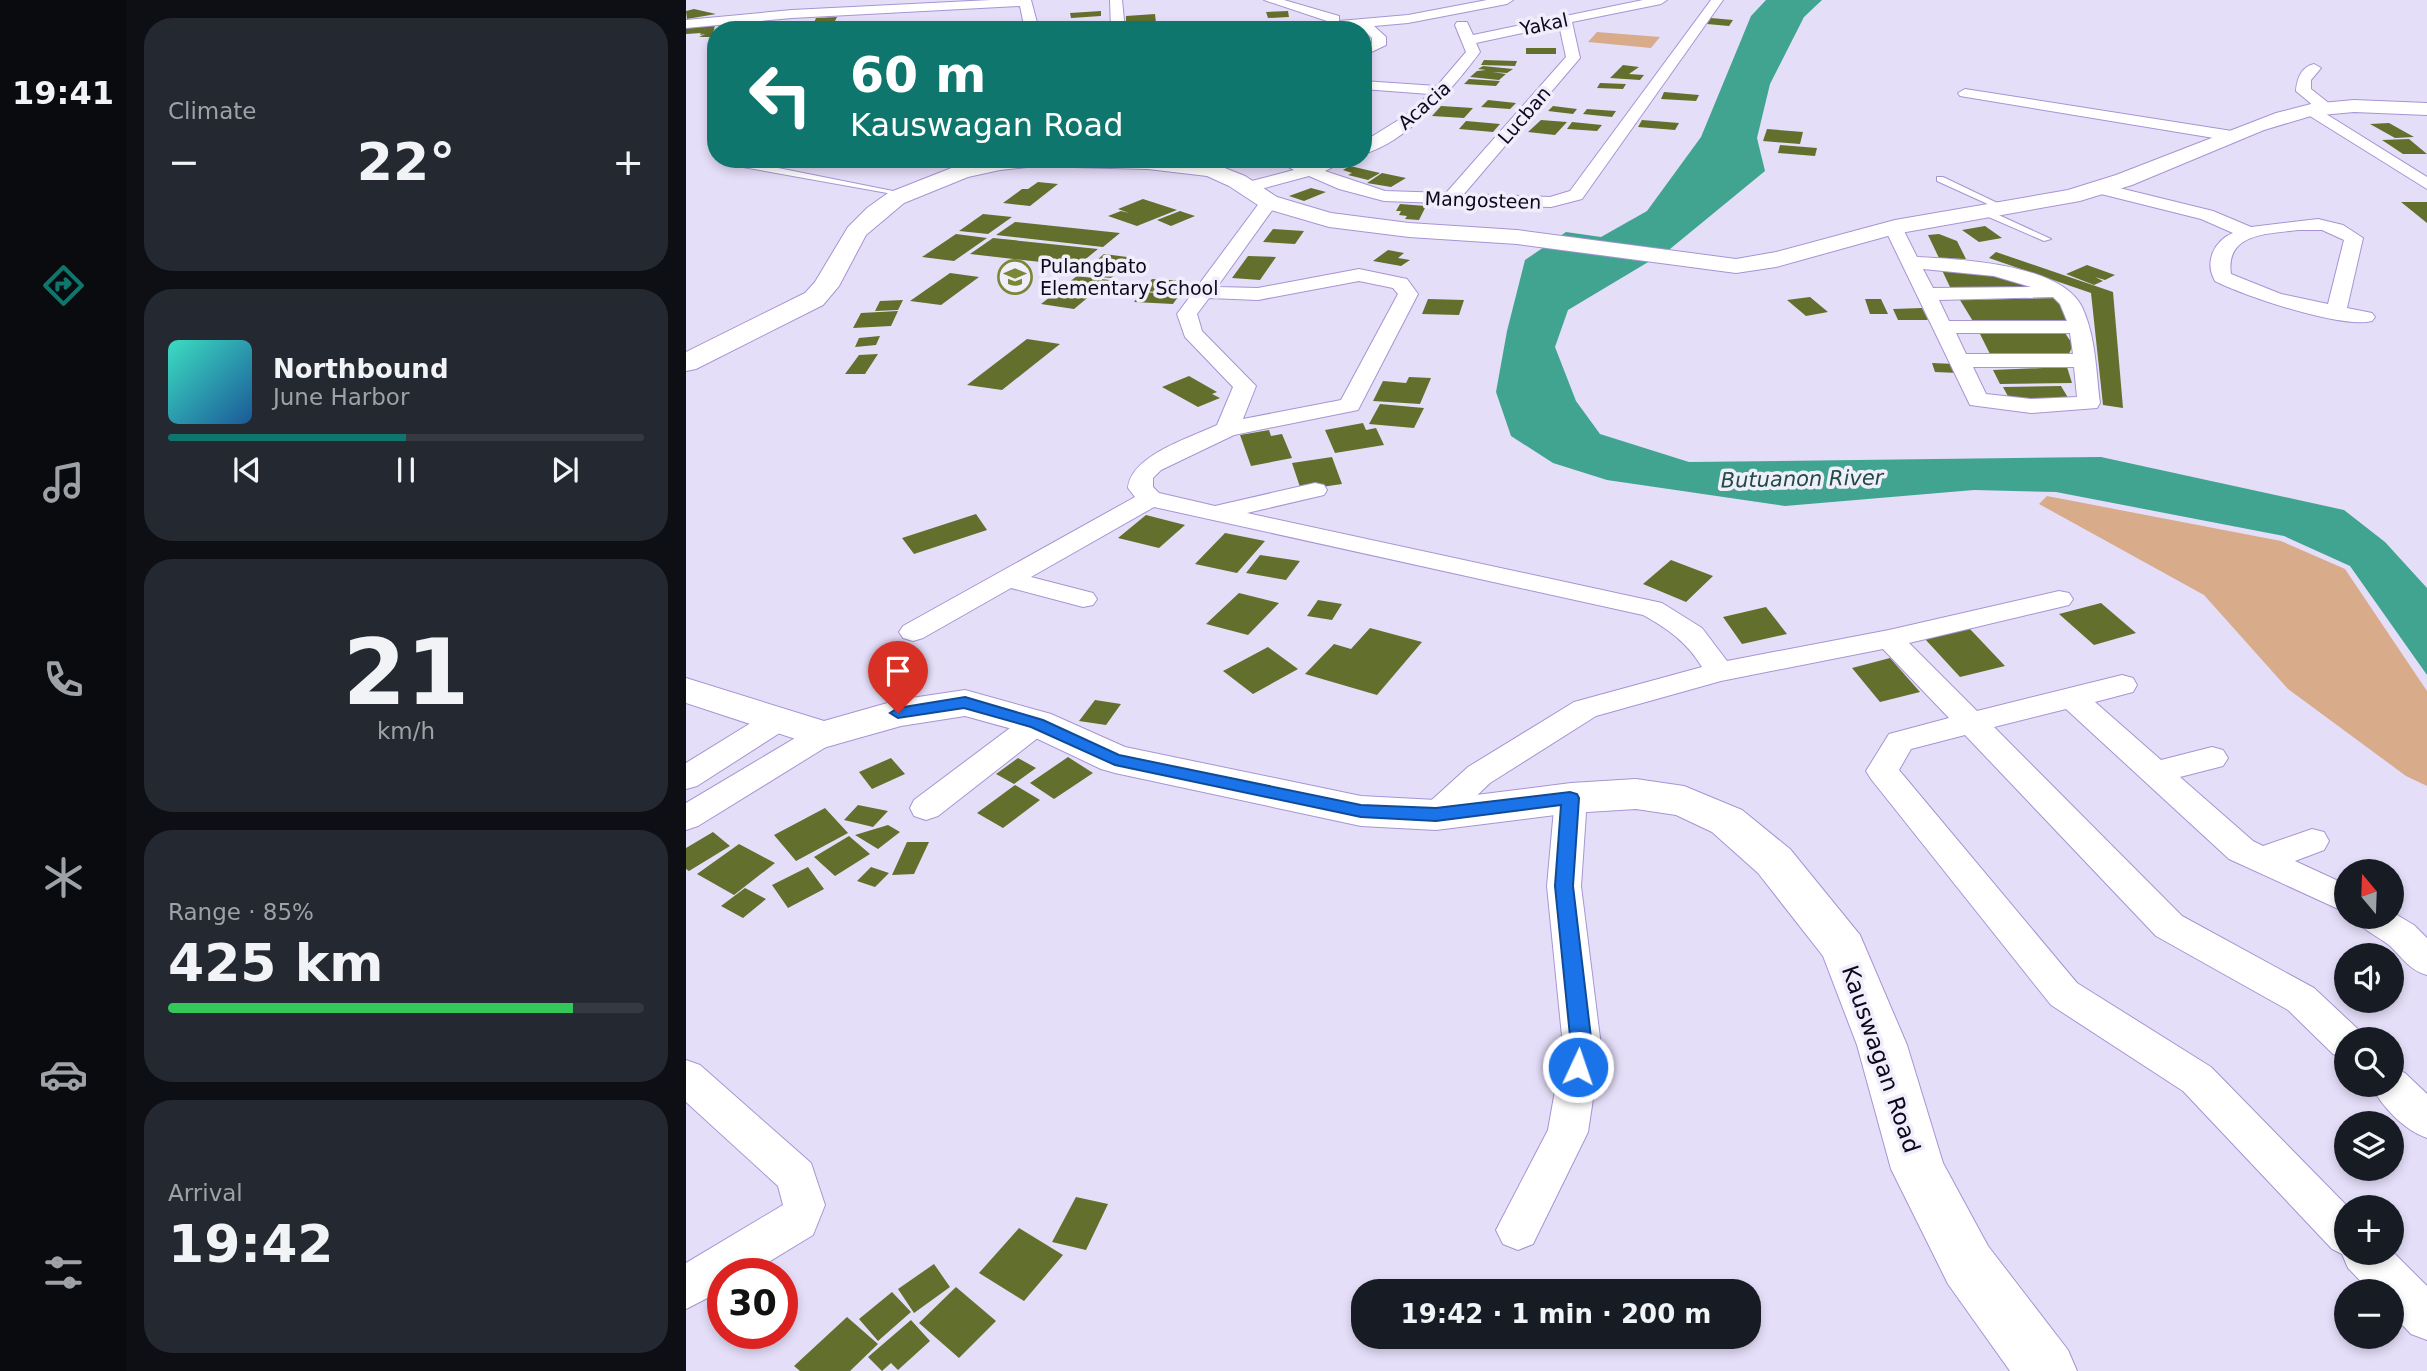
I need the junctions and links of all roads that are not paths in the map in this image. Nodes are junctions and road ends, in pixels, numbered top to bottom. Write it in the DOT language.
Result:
graph roads {
  1 [pos="1116,0"];
  2 [pos="1270,0"];
  3 [pos="1507,0"];
  4 [pos="1661,0"];
  5 [pos="1717,0"];
  6 [pos="1455,12"];
  7 [pos="1565,20"];
  8 [pos="748,21"];
  9 [pos="1030,21"];
  10 [pos="1117,21"];
  11 [pos="1348,21"];
  12 [pos="1372,22"];
  13 [pos="707,23"];
  14 [pos="686,24"];
  15 [pos="1372,33"];
  16 [pos="1469,40"];
  17 [pos="1372,48"];
  18 [pos="2314,68"];
  19 [pos="1372,86"];
  20 [pos="1443,91"];
  21 [pos="1965,93"];
  22 [pos="2318,109"];
  23 [pos="2427,109"];
  24 [pos="1377,123"];
  25 [pos="1403,125"];
  26 [pos="2232,136"];
  27 [pos="1372,144"];
  28 [pos="760,168"];
  29 [pos="979,168"];
  30 [pos="1197,168"];
  31 [pos="1303,168"];
  32 [pos="1321,168"];
  33 [pos="1312,172"];
  34 [pos="1940,179"];
  35 [pos="2427,184"];
  36 [pos="2099,188"];
  37 [pos="904,194"];
  38 [pos="1259,195"];
  39 [pos="1448,201"];
  40 [pos="1996,211"];
  41 [pos="1893,227"];
  42 [pos="2251,234"];
  43 [pos="2047,239"];
  44 [pos="1910,262"];
  45 [pos="1203,292"];
  46 [pos="2062,293"];
  47 [pos="1926,294"];
  48 [pos="2336,312"];
  49 [pos="2365,317"];
  50 [pos="1942,327"];
  51 [pos="2078,327"];
  52 [pos="2083,360"];
  53 [pos="1959,361"];
  54 [pos="686,363"];
  55 [pos="1227,429"];
  56 [pos="1315,490"];
  57 [pos="1150,499"];
  58 [pos="1215,512"];
  59 [pos="1008,579"];
  60 [pos="1083,598"];
  61 [pos="2059,599"];
  62 [pos="913,632"];
  63 [pos="1889,639"];
  64 [pos="1719,672"];
  65 [pos="2122,685"];
  66 [pos="686,690"];
  67 [pos="2071,698"];
  68 [pos="778,720"];
  69 [pos="1037,723"];
  70 [pos="1971,724"];
  71 [pos="822,735"];
  72 [pos="2212,758"];
  73 [pos="2155,773"];
  74 [pos="686,778"];
  75 [pos="1570,798"];
  76 [pos="926,808"];
  77 [pos="1436,815"];
  78 [pos="686,818"];
  79 [pos="2312,841"];
  80 [pos="2260,860"];
  81 [pos="2334,894"];
  82 [pos="2392,929"];
  83 [pos="2427,961"];
  84 [pos="2334,1031"];
  85 [pos="686,1077"];
  86 [pos="2403,1097"];
  87 [pos="2427,1120"];
  88 [pos="2334,1221"];
  89 [pos="1518,1230"];
  90 [pos="2376,1265"];
  91 [pos="686,1287"];
  92 [pos="2427,1318"];
  93 [pos="2047,1371"];
  1 -- 10 [label="street"];
  2 -- 11 [label="street"];
  3 -- 6 [label="street"];
  4 -- 7 [label="street, Yakal"];
  5 -- 39 [label="street, Mangosteen"];
  6 -- 12 [label="street"];
  6 -- 16 [label="street"];
  7 -- 16 [label="street, Yakal"];
  7 -- 39 [label="street, Lucban"];
  8 -- 9 [label="street"];
  13 -- 14 [label="street"];
  15 -- 17 [label="street"];
  16 -- 20 [label="street, Acacia"];
  18 -- 22 [label="street"];
  19 -- 20 [label="street"];
  20 -- 25 [label="street, Acacia"];
  21 -- 26 [label="street"];
  22 -- 23 [label="street"];
  22 -- 26 [label="street"];
  22 -- 35 [label="street"];
  24 -- 25 [label="street"];
  25 -- 27 [label="street, Acacia"];
  26 -- 36 [label="street"];
  28 -- 37 [label="lane"];
  29 -- 37 [label="street"];
  30 -- 38 [label="street"];
  31 -- 33 [label="street, Mangosteen"];
  32 -- 33 [label="street"];
  33 -- 38 [label="street"];
  33 -- 39 [label="street, Mangosteen"];
  34 -- 40 [label="lane"];
  36 -- 40 [label="street"];
  36 -- 42 [label="street"];
  37 -- 54 [label="street"];
  38 -- 41 [label="street"];
  38 -- 45 [label="street"];
  40 -- 41 [label="street"];
  40 -- 43 [label="lane"];
  41 -- 44 [label="street"];
  42 -- 48 [label="street"];
  42 -- 48 [label="street"];
  44 -- 46 [label="street"];
  44 -- 47 [label="street"];
  45 -- 55 [label="street"];
  45 -- 55 [label="street"];
  46 -- 47 [label="street"];
  46 -- 51 [label="street"];
  47 -- 50 [label="street"];
  48 -- 49 [label="street"];
  50 -- 51 [label="street"];
  50 -- 53 [label="street"];
  51 -- 52 [label="street"];
  52 -- 53 [label="street"];
  52 -- 53 [label="street"];
  55 -- 57 [label="street"];
  56 -- 58 [label="street"];
  57 -- 58 [label="street"];
  57 -- 59 [label="street"];
  58 -- 64 [label="street"];
  59 -- 60 [label="street"];
  59 -- 62 [label="street"];
  61 -- 63 [label="street"];
  63 -- 64 [label="street"];
  63 -- 70 [label="street"];
  64 -- 77 [label="street"];
  65 -- 67 [label="street"];
  66 -- 68 [label="street"];
  67 -- 70 [label="street"];
  67 -- 73 [label="street"];
  68 -- 71 [label="street"];
  68 -- 74 [label="street"];
  69 -- 71 [label="street, Kauswagan Road"];
  69 -- 76 [label="street"];
  69 -- 77 [label="street, Kauswagan Road"];
  70 -- 84 [label="street"];
  70 -- 88 [label="street"];
  71 -- 78 [label="street"];
  72 -- 73 [label="street"];
  73 -- 80 [label="street"];
  75 -- 77 [label="street, Kauswagan Road"];
  75 -- 89 [label="street"];
  75 -- 93 [label="street, Kauswagan Road"];
  79 -- 80 [label="street"];
  80 -- 81 [label="street"];
  82 -- 83 [label="street"];
  85 -- 91 [label="street"];
  86 -- 87 [label="street"];
  90 -- 92 [label="street"];
}
